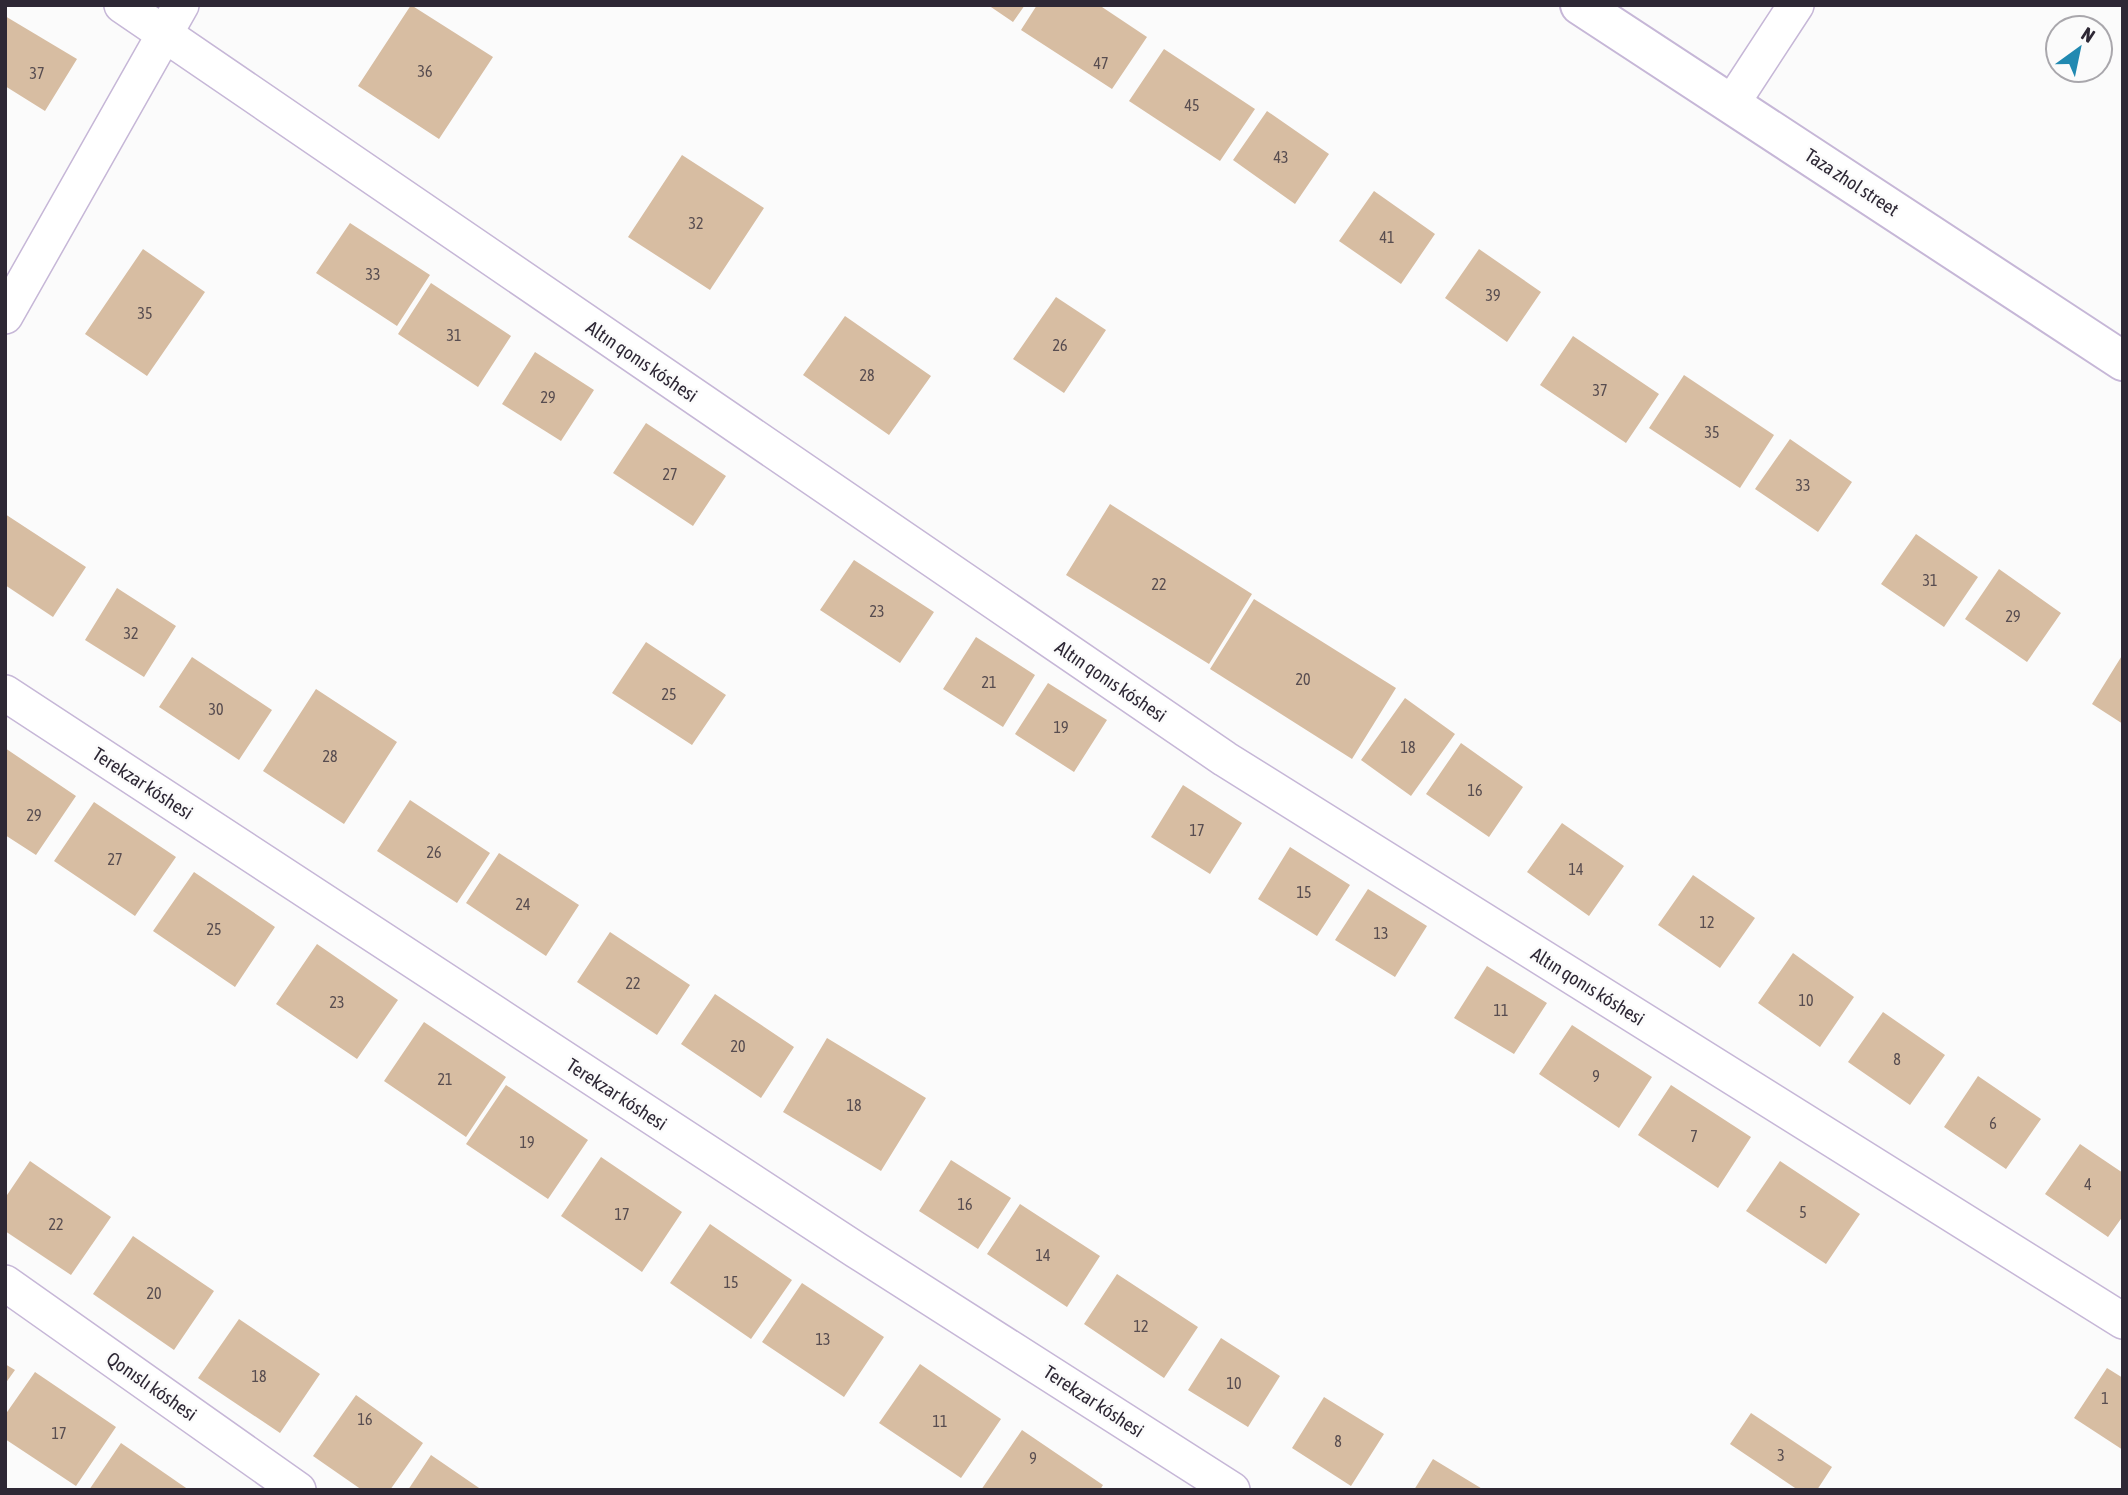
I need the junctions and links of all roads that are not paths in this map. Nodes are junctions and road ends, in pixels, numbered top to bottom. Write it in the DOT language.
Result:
graph roads {
  1 [pos="122,5"];
  2 [pos="1580,5"];
  3 [pos="1796,5"];
  4 [pos="173,20"];
  5 [pos="1732,103"];
  6 [pos="5,316"];
  7 [pos="2123,360"];
  8 [pos="5,693"];
  9 [pos="5,1283"];
  10 [pos="2123,1321"];
  11 [pos="298,1490"];
  12 [pos="1232,1490"];
  1 -- 4 [label="street, Altın qonıs kóshesi"];
  2 -- 5 [label="main road, Taza zhol street"];
  3 -- 5 [label="street"];
  4 -- 6 [label="street"];
  4 -- 10 [label="street, Altın qonıs kóshesi"];
  5 -- 7 [label="main road, Taza zhol street"];
  8 -- 12 [label="street, Terekzar kóshesi"];
  9 -- 11 [label="street, Qonıslı kóshesi"];
}
